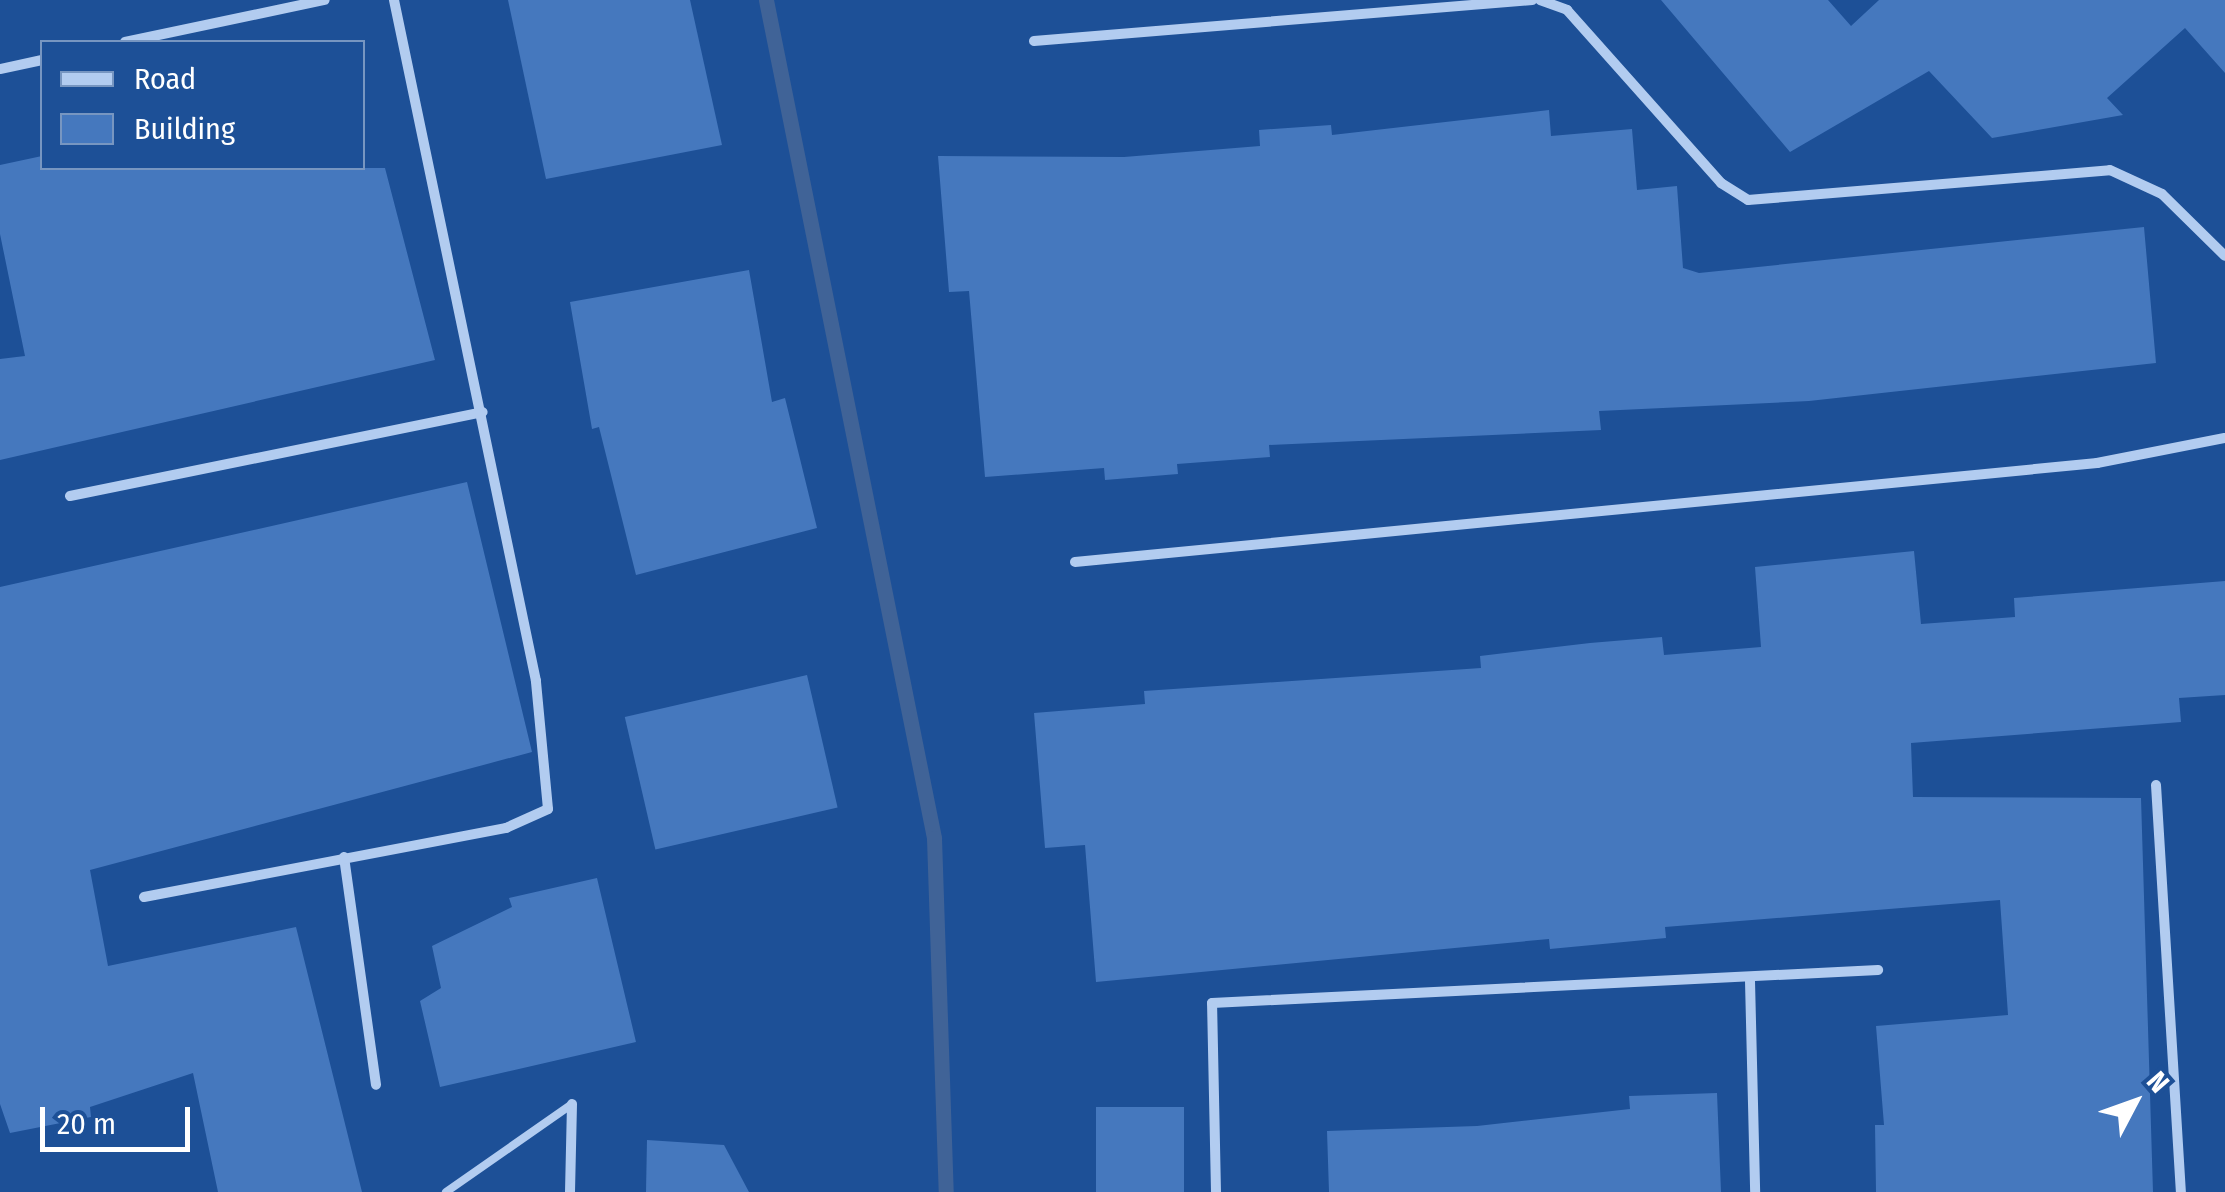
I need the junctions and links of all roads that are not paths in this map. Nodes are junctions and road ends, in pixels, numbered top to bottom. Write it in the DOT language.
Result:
graph roads {
  1 [pos="326,0"];
  2 [pos="394,0"];
  3 [pos="1532,0"];
  4 [pos="1540,0"];
  5 [pos="135,40"];
  6 [pos="1034,41"];
  7 [pos="40,60"];
  8 [pos="0,69"];
  9 [pos="2225,256"];
  10 [pos="483,412"];
  11 [pos="2225,438"];
  12 [pos="70,496"];
  13 [pos="1075,562"];
  14 [pos="2156,785"];
  15 [pos="344,857"];
  16 [pos="144,897"];
  17 [pos="1878,970"];
  18 [pos="1750,982"];
  19 [pos="376,1086"];
  20 [pos="572,1104"];
  21 [pos="446,1192"];
  22 [pos="570,1192"];
  23 [pos="1216,1192"];
  24 [pos="1755,1192"];
  25 [pos="2182,1192"];
  1 -- 5 [label="street"];
  2 -- 10 [label="street"];
  3 -- 6 [label="street"];
  4 -- 9 [label="street"];
  7 -- 8 [label="street"];
  10 -- 12 [label="street"];
  10 -- 15 [label="street"];
  11 -- 13 [label="street"];
  14 -- 25 [label="street"];
  15 -- 16 [label="street"];
  15 -- 19 [label="street"];
  17 -- 18 [label="street"];
  18 -- 23 [label="street"];
  18 -- 24 [label="street"];
  20 -- 21 [label="lane"];
  20 -- 22 [label="street"];
}
